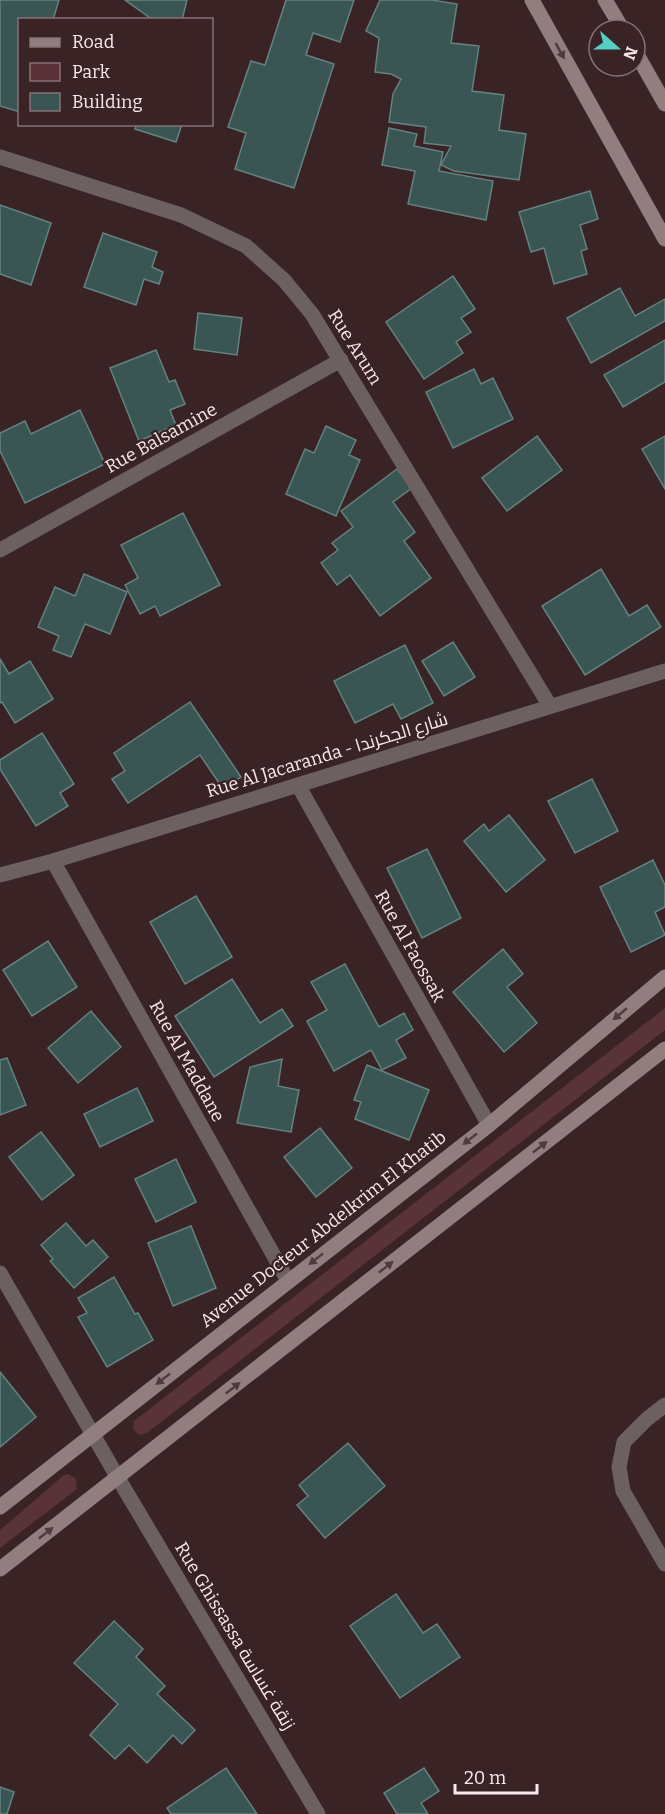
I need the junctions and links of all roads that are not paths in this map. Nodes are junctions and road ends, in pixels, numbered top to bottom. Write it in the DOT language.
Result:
graph roads {
  1 [pos="531,0"];
  2 [pos="605,0"];
  3 [pos="616,18"];
  4 [pos="647,72"];
  5 [pos="665,104"];
  6 [pos="0,157"];
  7 [pos="665,239"];
  8 [pos="341,360"];
  9 [pos="0,550"];
  10 [pos="665,670"];
  11 [pos="550,706"];
  12 [pos="298,785"];
  13 [pos="53,861"];
  14 [pos="0,875"];
  15 [pos="665,977"];
  16 [pos="665,1049"];
  17 [pos="489,1125"];
  18 [pos="0,1273"];
  19 [pos="288,1281"];
  20 [pos="665,1405"];
  21 [pos="92,1434"];
  22 [pos="118,1478"];
  23 [pos="0,1507"];
  24 [pos="665,1564"];
  25 [pos="0,1569"];
  26 [pos="318,1814"];
  1 -- 7 [label="main road, one-way"];
  2 -- 3 [label="main road"];
  4 -- 5 [label="main road"];
  6 -- 8 [label="street, Rue Arum"];
  8 -- 9 [label="street, Rue Balsamine"];
  8 -- 11 [label="street, Rue Arum"];
  10 -- 11 [label="street, Rue Al Jacaranda - شارع الجكرندا"];
  11 -- 12 [label="street, Rue Al Jacaranda - شارع الجكرندا"];
  12 -- 13 [label="street, Rue Al Jacaranda - شارع الجكرندا"];
  12 -- 17 [label="street, Rue Al Faossak"];
  13 -- 14 [label="street, Rue Al Jacaranda - شارع الجكرندا"];
  13 -- 19 [label="street, Rue Al Maddane"];
  15 -- 17 [label="main road, Avenue Docteur Abdelkrim El Khatib, one-way"];
  22 -- 16 [label="main road, one-way"];
  17 -- 19 [label="main road, Avenue Docteur Abdelkrim El Khatib, one-way"];
  18 -- 21 [label="street, Rue Ghissassa زنقة غساسة"];
  19 -- 21 [label="main road, Avenue Docteur Abdelkrim El Khatib, one-way"];
  20 -- 24 [label="street"];
  21 -- 22 [label="street, Rue Ghissassa زنقة غساسة"];
  21 -- 23 [label="main road, Avenue Docteur Abdelkrim El Khatib"];
  25 -- 22 [label="main road, one-way"];
  22 -- 26 [label="street, Rue Ghissassa زنقة غساسة"];
}
